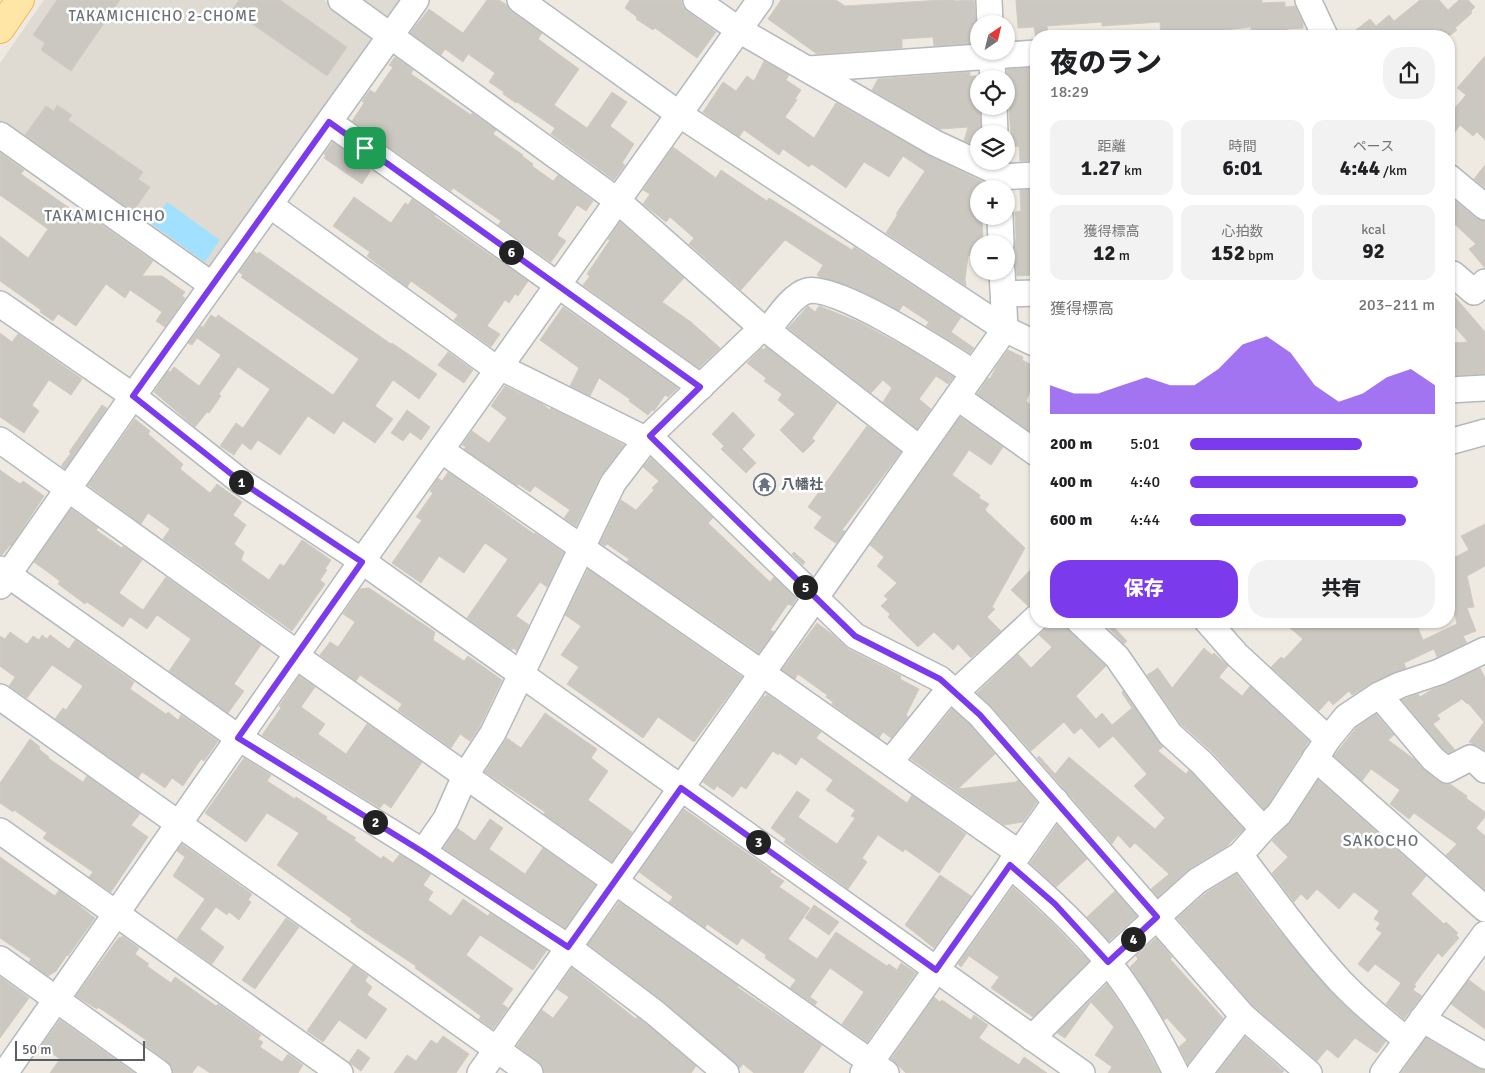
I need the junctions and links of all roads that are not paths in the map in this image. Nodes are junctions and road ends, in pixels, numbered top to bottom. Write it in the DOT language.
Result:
graph roads {
  1 [pos="341,0"];
  2 [pos="416,0"];
  3 [pos="520,0"];
  4 [pos="696,0"];
  5 [pos="760,0"];
  6 [pos="989,0"];
  7 [pos="1308,0"];
  8 [pos="990,15"];
  9 [pos="739,30"];
  10 [pos="1322,30"];
  11 [pos="391,35"];
  12 [pos="1030,54"];
  13 [pos="992,62"];
  14 [pos="809,69"];
  15 [pos="679,114"];
  16 [pos="329,122"];
  17 [pos="0,135"];
  18 [pos="998,175"];
  19 [pos="1030,175"];
  20 [pos="1455,182"];
  21 [pos="618,201"];
  22 [pos="270,205"];
  23 [pos="1485,207"];
  24 [pos="1455,276"];
  25 [pos="1003,283"];
  26 [pos="212,285"];
  27 [pos="558,285"];
  28 [pos="1030,290"];
  29 [pos="1481,295"];
  30 [pos="0,304"];
  31 [pos="1005,329"];
  32 [pos="764,330"];
  33 [pos="1030,341"];
  34 [pos="499,368"];
  35 [pos="974,373"];
  36 [pos="700,387"];
  37 [pos="1485,388"];
  38 [pos="1455,390"];
  39 [pos="133,396"];
  40 [pos="957,397"];
  41 [pos="1485,432"];
  42 [pos="648,438"];
  43 [pos="0,440"];
  44 [pos="1455,440"];
  45 [pos="441,450"];
  46 [pos="920,450"];
  47 [pos="1030,450"];
  48 [pos="68,488"];
  49 [pos="583,548"];
  50 [pos="362,562"];
  51 [pos="3,577"];
  52 [pos="816,598"];
  53 [pos="1030,623"];
  54 [pos="1086,628"];
  55 [pos="1213,628"];
  56 [pos="1485,650"];
  57 [pos="297,655"];
  58 [pos="762,673"];
  59 [pos="522,676"];
  60 [pos="952,690"];
  61 [pos="1379,695"];
  62 [pos="0,698"];
  63 [pos="238,738"];
  64 [pos="1322,749"];
  65 [pos="890,762"];
  66 [pos="1485,770"];
  67 [pos="465,776"];
  68 [pos="681,788"];
  69 [pos="1056,801"];
  70 [pos="178,824"];
  71 [pos="1263,828"];
  72 [pos="0,831"];
  73 [pos="423,852"];
  74 [pos="1240,854"];
  75 [pos="1015,859"];
  76 [pos="614,881"];
  77 [pos="1485,909"];
  78 [pos="116,914"];
  79 [pos="1157,917"];
  80 [pos="1484,938"];
  81 [pos="568,947"];
  82 [pos="0,959"];
  83 [pos="1108,962"];
  84 [pos="936,970"];
  85 [pos="56,999"];
  86 [pos="1243,1016"];
  87 [pos="1422,1020"];
  88 [pos="1032,1038"];
  89 [pos="1407,1040"];
  90 [pos="497,1049"];
  91 [pos="1485,1056"];
  92 [pos="873,1069"];
  93 [pos="1385,1072"];
  94 [pos="5,1073"];
  95 [pos="160,1073"];
  96 [pos="340,1073"];
  97 [pos="480,1073"];
  98 [pos="530,1073"];
  99 [pos="726,1073"];
  100 [pos="1082,1073"];
  101 [pos="1176,1073"];
  102 [pos="1199,1073"];
  103 [pos="1309,1073"];
  1 -- 11 [label="street"];
  2 -- 11 [label="street"];
  3 -- 15 [label="street"];
  4 -- 9 [label="street"];
  5 -- 9 [label="street"];
  6 -- 8 [label="street"];
  7 -- 10 [label="street"];
  9 -- 14 [label="street"];
  9 -- 15 [label="street"];
  11 -- 16 [label="street"];
  11 -- 21 [label="street"];
  12 -- 13 [label="street"];
  13 -- 14 [label="street"];
  14 -- 18 [label="street"];
  15 -- 21 [label="street"];
  15 -- 31 [label="street"];
  16 -- 22 [label="street"];
  16 -- 27 [label="street"];
  17 -- 26 [label="street"];
  18 -- 19 [label="street"];
  20 -- 23 [label="street"];
  21 -- 27 [label="street"];
  21 -- 32 [label="street"];
  22 -- 26 [label="street"];
  22 -- 34 [label="street"];
  24 -- 29 [label="street"];
  25 -- 28 [label="street"];
  25 -- 31 [label="street"];
  26 -- 39 [label="street"];
  27 -- 34 [label="street"];
  27 -- 36 [label="street"];
  30 -- 39 [label="street"];
  31 -- 33 [label="street"];
  31 -- 35 [label="street"];
  32 -- 35 [label="street"];
  32 -- 36 [label="street"];
  32 -- 46 [label="street"];
  34 -- 42 [label="street"];
  34 -- 45 [label="street"];
  35 -- 40 [label="street"];
  36 -- 42 [label="street"];
  37 -- 38 [label="street"];
  39 -- 48 [label="street"];
  39 -- 50 [label="street"];
  40 -- 46 [label="street"];
  40 -- 47 [label="street"];
  41 -- 44 [label="street"];
  42 -- 49 [label="street"];
  42 -- 52 [label="street"];
  43 -- 48 [label="street"];
  45 -- 49 [label="street"];
  45 -- 50 [label="street"];
  46 -- 52 [label="street"];
  48 -- 51 [label="street"];
  48 -- 57 [label="street"];
  49 -- 58 [label="street"];
  49 -- 59 [label="street"];
  50 -- 57 [label="street"];
  50 -- 59 [label="street"];
  51 -- 63 [label="street"];
  52 -- 58 [label="street"];
  52 -- 60 [label="street"];
  53 -- 60 [label="street"];
  54 -- 71 [label="street"];
  55 -- 64 [label="street"];
  56 -- 61 [label="street"];
  57 -- 63 [label="street"];
  57 -- 67 [label="street"];
  58 -- 65 [label="street"];
  58 -- 68 [label="street"];
  59 -- 67 [label="street"];
  59 -- 68 [label="street"];
  60 -- 65 [label="street"];
  60 -- 69 [label="street"];
  61 -- 64 [label="street"];
  61 -- 66 [label="street"];
  62 -- 70 [label="street"];
  63 -- 70 [label="street"];
  63 -- 73 [label="street"];
  64 -- 71 [label="street"];
  64 -- 77 [label="street"];
  65 -- 75 [label="street"];
  67 -- 73 [label="street"];
  67 -- 76 [label="street"];
  68 -- 76 [label="street"];
  68 -- 84 [label="street"];
  69 -- 75 [label="street"];
  69 -- 79 [label="street"];
  70 -- 78 [label="street"];
  70 -- 90 [label="street"];
  71 -- 74 [label="street"];
  72 -- 78 [label="street"];
  73 -- 81 [label="street"];
  74 -- 79 [label="street"];
  74 -- 89 [label="street"];
  75 -- 83 [label="street"];
  75 -- 84 [label="street"];
  76 -- 81 [label="street"];
  76 -- 92 [label="street"];
  78 -- 85 [label="street"];
  78 -- 96 [label="street"];
  79 -- 83 [label="street"];
  79 -- 86 [label="street"];
  80 -- 87 [label="street"];
  81 -- 90 [label="street"];
  81 -- 99 [label="street"];
  82 -- 85 [label="street"];
  83 -- 88 [label="street"];
  83 -- 101 [label="street"];
  84 -- 88 [label="street"];
  84 -- 92 [label="street"];
  85 -- 94 [label="street"];
  85 -- 95 [label="street"];
  86 -- 102 [label="street"];
  86 -- 103 [label="street"];
  87 -- 89 [label="street"];
  87 -- 91 [label="street"];
  88 -- 100 [label="street"];
  89 -- 93 [label="street"];
  90 -- 97 [label="street"];
  90 -- 98 [label="street"];
}
